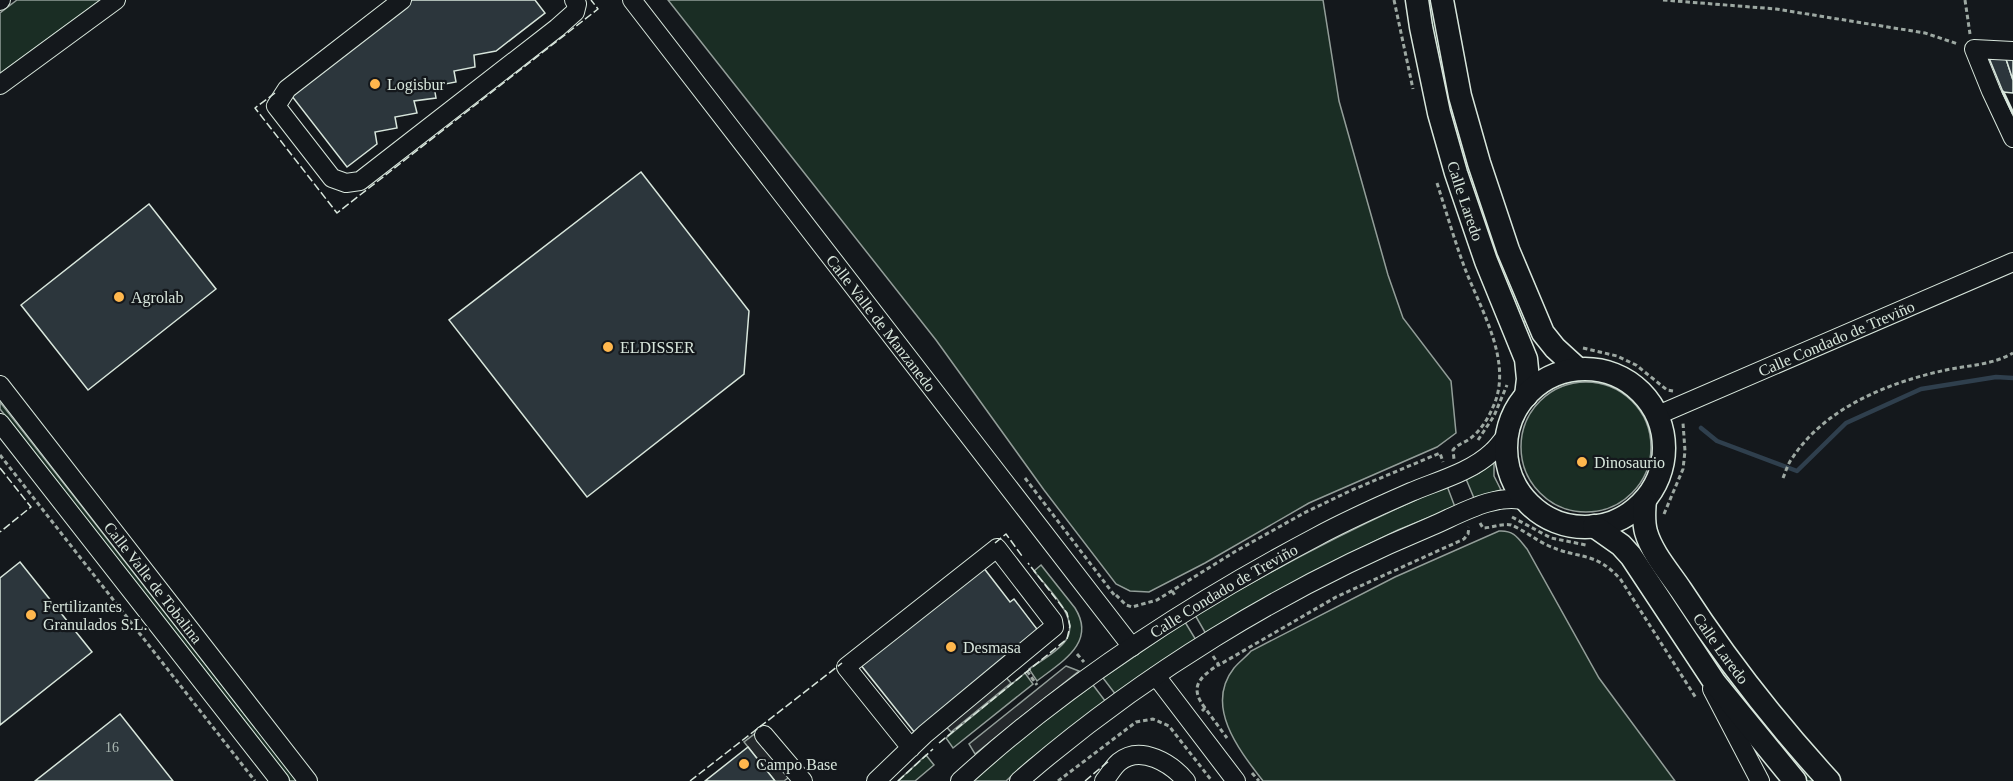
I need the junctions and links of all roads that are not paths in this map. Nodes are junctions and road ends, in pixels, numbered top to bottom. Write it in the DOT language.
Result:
graph roads {
  1 [pos="116,0"];
  2 [pos="402,0"];
  3 [pos="574,0"];
  4 [pos="632,0"];
  5 [pos="1417,0"];
  6 [pos="1442,0"];
  7 [pos="2013,51"];
  8 [pos="0,85"];
  9 [pos="2013,138"];
  10 [pos="2013,262"];
  11 [pos="1578,369"];
  12 [pos="0,385"];
  13 [pos="1526,396"];
  14 [pos="1658,415"];
  15 [pos="0,423"];
  16 [pos="1507,435"];
  17 [pos="1644,500"];
  18 [pos="1527,501"];
  19 [pos="1592,537"];
  20 [pos="1132,647"];
  21 [pos="1696,655"];
  22 [pos="1156,676"];
  23 [pos="764,735"];
  24 [pos="911,748"];
  25 [pos="280,781"];
  26 [pos="308,781"];
  27 [pos="803,781"];
  28 [pos="876,781"];
  29 [pos="960,781"];
  30 [pos="1019,781"];
  31 [pos="1104,781"];
  32 [pos="1186,781"];
  33 [pos="1236,781"];
  34 [pos="1760,781"];
  35 [pos="1795,781"];
  36 [pos="1829,781"];
  1 -- 8 [label="street"];
  2 -- 3 [label="street"];
  4 -- 20 [label="street, Calle Valle de Manzanedo"];
  5 -- 13 [label="main road, Calle Laredo"];
  6 -- 11 [label="main road, Calle Laredo"];
  7 -- 9 [label="street"];
  10 -- 14 [label="street, Calle Condado de Treviño"];
  11 -- 13 [label="main road"];
  11 -- 14 [label="main road"];
  12 -- 26 [label="street, Calle Valle de Tobalina"];
  13 -- 16 [label="main road"];
  14 -- 17 [label="main road"];
  15 -- 25 [label="street, Calle Valle de Tobalina"];
  16 -- 18 [label="main road"];
  16 -- 20 [label="street, Calle Condado de Treviño"];
  17 -- 19 [label="main road"];
  17 -- 36 [label="main road, Calle Laredo"];
  18 -- 19 [label="main road"];
  18 -- 22 [label="street"];
  19 -- 21 [label="main road, Calle Laredo"];
  20 -- 29 [label="street, Calle Condado de Treviño"];
  21 -- 34 [label="street"];
  21 -- 35 [label="main road, Calle Laredo"];
  22 -- 30 [label="street"];
  22 -- 33 [label="street"];
  23 -- 27 [label="street"];
  24 -- 24 [label="street"];
  24 -- 28 [label="street"];
  31 -- 32 [label="street"];
}
